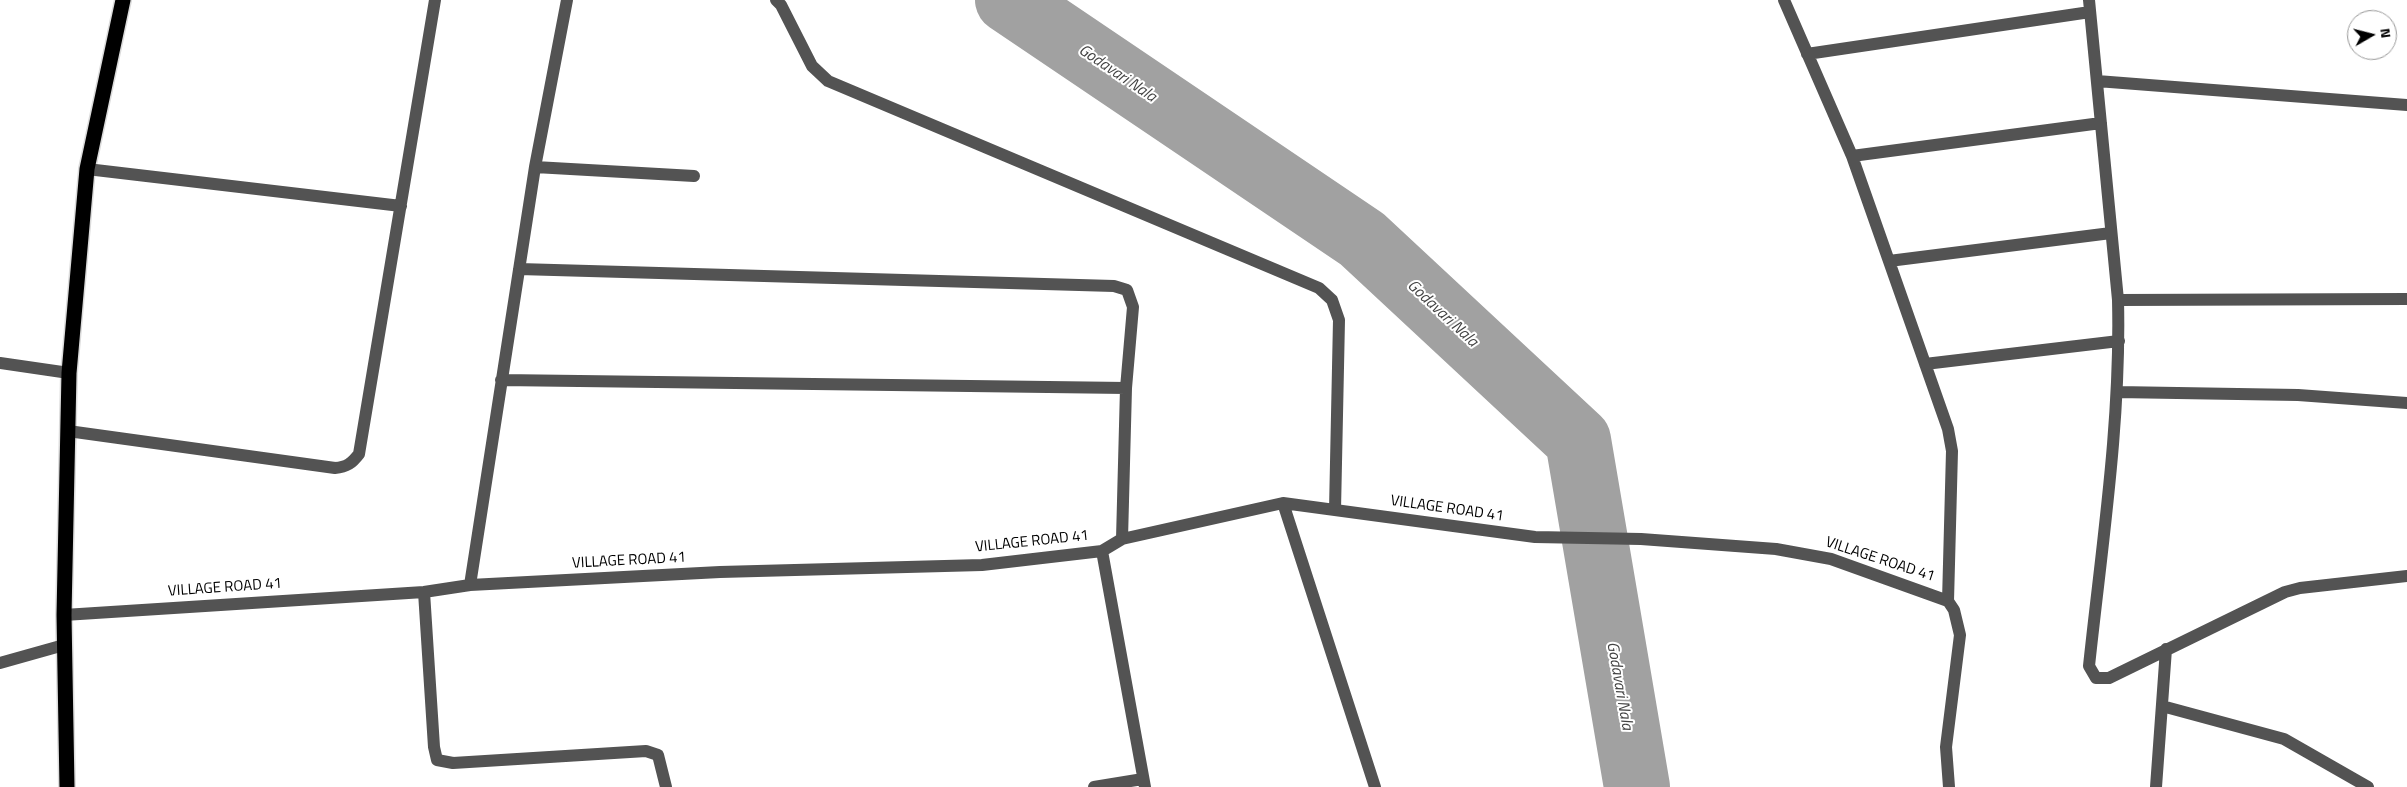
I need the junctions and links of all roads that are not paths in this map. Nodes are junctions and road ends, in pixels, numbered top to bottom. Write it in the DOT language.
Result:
graph roads {
  1 [pos="123,0"];
  2 [pos="435,0"];
  3 [pos="567,0"];
  4 [pos="776,0"];
  5 [pos="1784,0"];
  6 [pos="2090,6"];
  7 [pos="1808,54"];
  8 [pos="2096,81"];
  9 [pos="2407,105"];
  10 [pos="2100,123"];
  11 [pos="1852,156"];
  12 [pos="535,167"];
  13 [pos="87,169"];
  14 [pos="694,176"];
  15 [pos="401,206"];
  16 [pos="2111,233"];
  17 [pos="1889,262"];
  18 [pos="519,269"];
  19 [pos="2407,299"];
  20 [pos="2118,300"];
  21 [pos="2119,341"];
  22 [pos="0,363"];
  23 [pos="1925,364"];
  24 [pos="69,373"];
  25 [pos="502,380"];
  26 [pos="1126,388"];
  27 [pos="2117,392"];
  28 [pos="2407,403"];
  29 [pos="68,432"];
  30 [pos="1283,503"];
  31 [pos="1335,510"];
  32 [pos="1122,538"];
  33 [pos="1102,551"];
  34 [pos="2407,576"];
  35 [pos="470,585"];
  36 [pos="424,592"];
  37 [pos="1948,601"];
  38 [pos="64,615"];
  39 [pos="64,645"];
  40 [pos="2166,649"];
  41 [pos="0,663"];
  42 [pos="2162,706"];
  43 [pos="1144,783"];
  44 [pos="67,787"];
  45 [pos="666,787"];
  46 [pos="1094,787"];
  47 [pos="1375,787"];
  48 [pos="1949,787"];
  49 [pos="2156,787"];
  50 [pos="2368,787"];
  1 -- 13 [label="highway"];
  2 -- 15 [label="street"];
  3 -- 12 [label="street"];
  4 -- 31 [label="street"];
  5 -- 7 [label="street"];
  6 -- 7 [label="street"];
  6 -- 8 [label="street"];
  7 -- 11 [label="street"];
  8 -- 9 [label="street"];
  8 -- 10 [label="street"];
  10 -- 11 [label="street"];
  10 -- 16 [label="street"];
  11 -- 17 [label="street"];
  12 -- 14 [label="street"];
  12 -- 18 [label="street"];
  13 -- 15 [label="street"];
  13 -- 24 [label="highway"];
  15 -- 29 [label="street"];
  16 -- 17 [label="street"];
  16 -- 20 [label="street"];
  17 -- 23 [label="street"];
  18 -- 25 [label="street"];
  18 -- 26 [label="street"];
  19 -- 20 [label="street"];
  20 -- 21 [label="street"];
  21 -- 23 [label="street"];
  21 -- 27 [label="street"];
  22 -- 24 [label="street"];
  23 -- 37 [label="street"];
  24 -- 29 [label="highway"];
  25 -- 26 [label="street"];
  25 -- 35 [label="street"];
  26 -- 32 [label="street"];
  27 -- 28 [label="street"];
  27 -- 40 [label="street"];
  29 -- 38 [label="highway"];
  30 -- 31 [label="street, VILLAGE ROAD 41"];
  30 -- 32 [label="street, VILLAGE ROAD 41"];
  30 -- 47 [label="street"];
  31 -- 37 [label="street, VILLAGE ROAD 41"];
  32 -- 33 [label="street, VILLAGE ROAD 41"];
  33 -- 35 [label="street, VILLAGE ROAD 41"];
  33 -- 43 [label="street"];
  34 -- 40 [label="street"];
  35 -- 36 [label="street, VILLAGE ROAD 41"];
  36 -- 38 [label="street, VILLAGE ROAD 41"];
  36 -- 45 [label="street"];
  37 -- 48 [label="street, VILLAGE ROAD 41"];
  38 -- 39 [label="highway"];
  39 -- 41 [label="street"];
  39 -- 44 [label="highway"];
  40 -- 42 [label="street"];
  42 -- 49 [label="street"];
  42 -- 50 [label="street"];
  43 -- 46 [label="street"];
}
